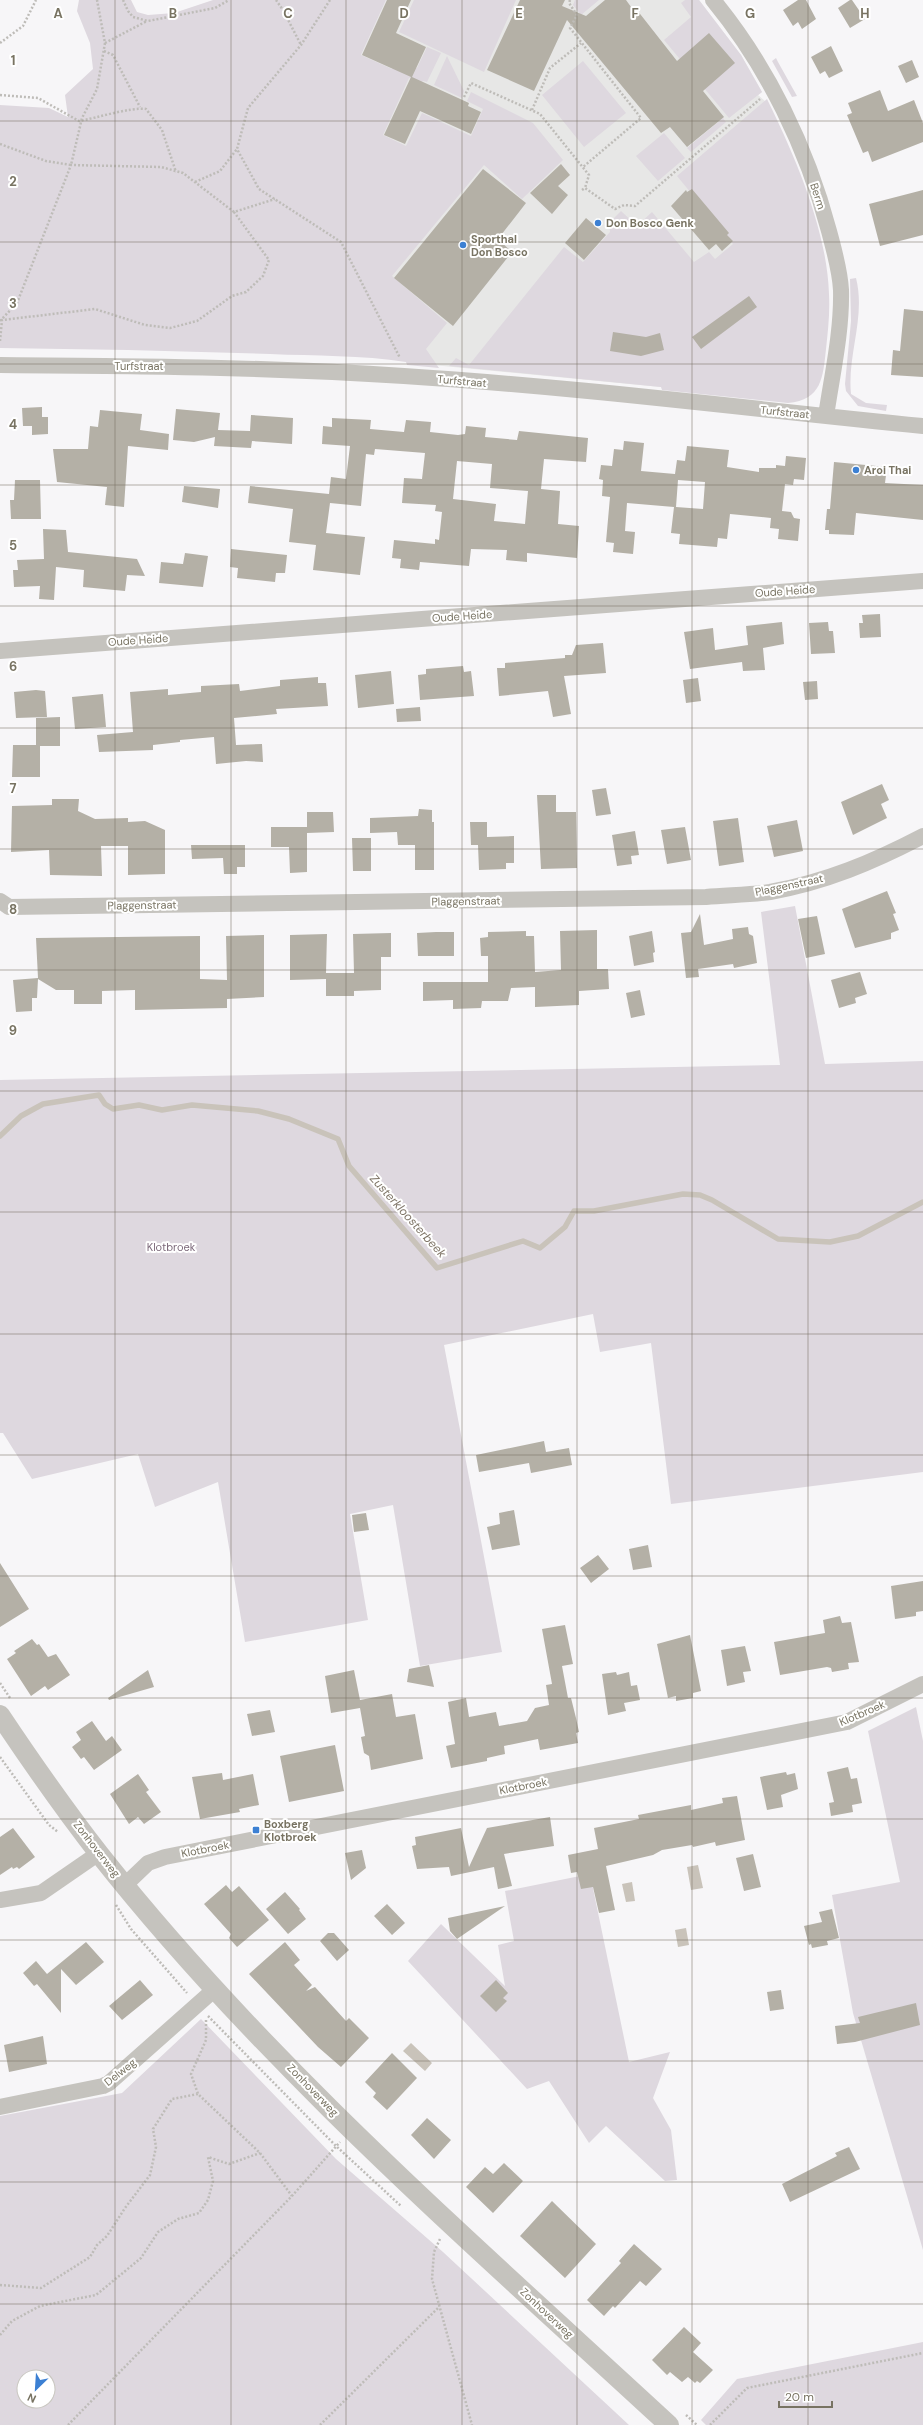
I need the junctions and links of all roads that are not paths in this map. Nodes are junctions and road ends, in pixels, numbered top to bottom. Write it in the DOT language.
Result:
graph roads {
  1 [pos="714,0"];
  2 [pos="0,365"];
  3 [pos="826,416"];
  4 [pos="923,426"];
  5 [pos="923,581"];
  6 [pos="0,651"];
  7 [pos="923,836"];
  8 [pos="0,901"];
  9 [pos="923,1684"];
  10 [pos="6,1709"];
  11 [pos="99,1853"];
  12 [pos="125,1885"];
  13 [pos="0,1900"];
  14 [pos="216,1989"];
  15 [pos="0,2107"];
  16 [pos="675,2417"];
  1 -- 3 [label="street, Berm"];
  2 -- 3 [label="street, Turfstraat"];
  3 -- 4 [label="street, Turfstraat"];
  5 -- 6 [label="street, Oude Heide"];
  7 -- 8 [label="street, Plaggenstraat"];
  9 -- 12 [label="street, Klotbroek"];
  10 -- 11 [label="street, Zonhoverweg"];
  11 -- 12 [label="street, Zonhoverweg"];
  11 -- 13 [label="street"];
  12 -- 14 [label="street, Zonhoverweg"];
  14 -- 15 [label="street, Delweg"];
  14 -- 16 [label="street, Zonhoverweg"];
}
